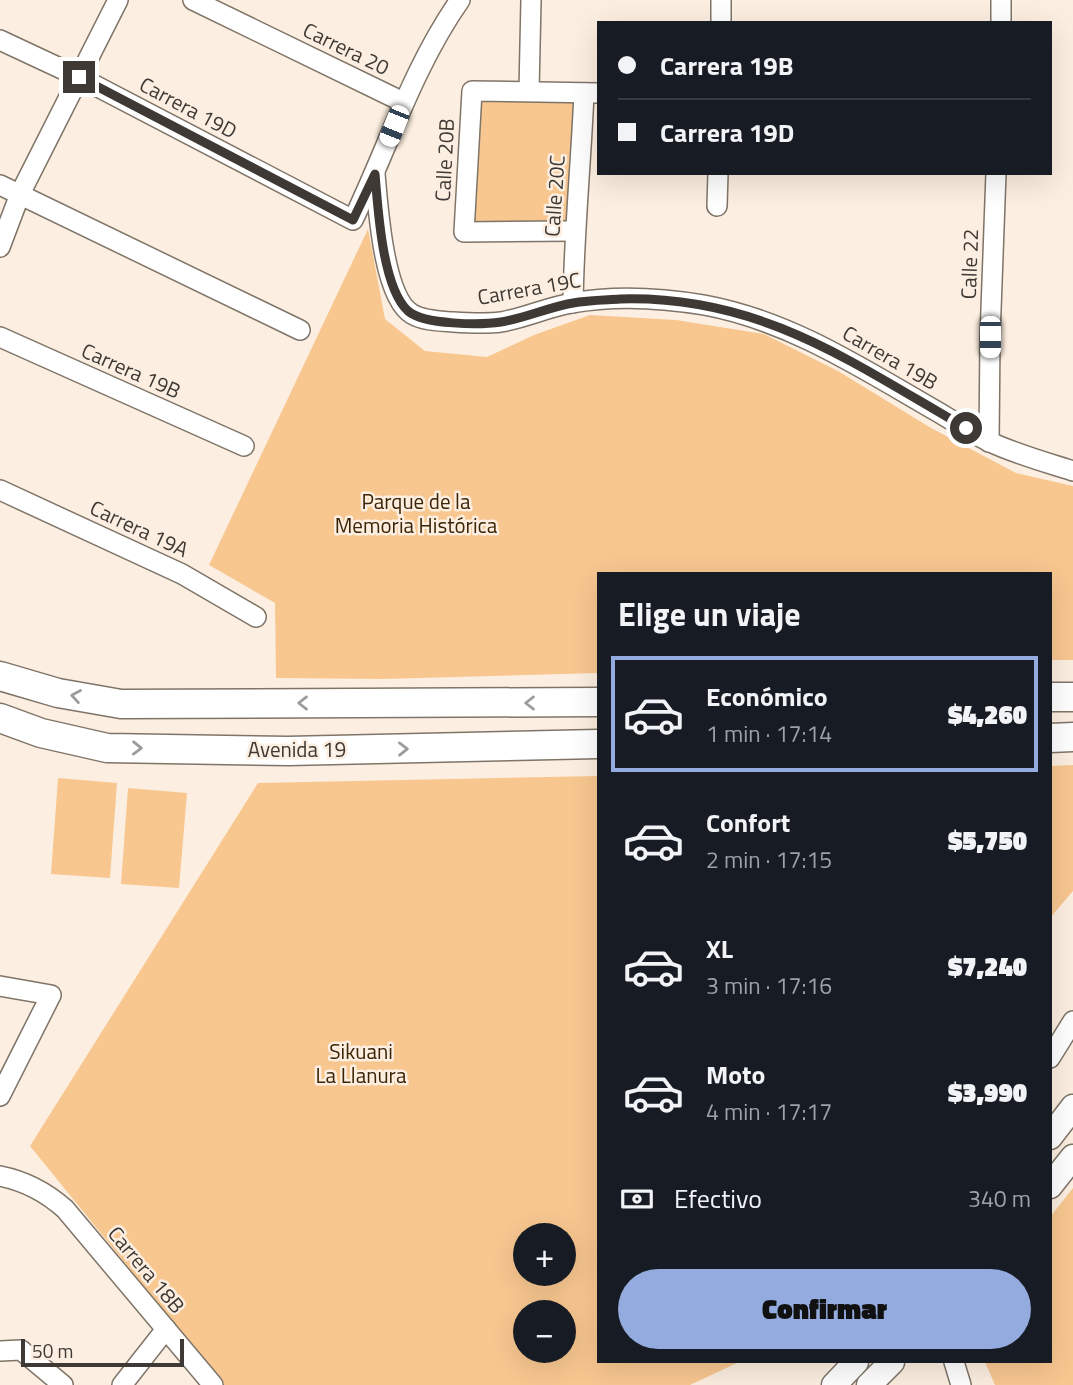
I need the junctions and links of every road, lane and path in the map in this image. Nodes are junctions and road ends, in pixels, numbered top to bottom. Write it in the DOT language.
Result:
graph roads {
  1 [pos="118,0"];
  2 [pos="193,0"];
  3 [pos="460,0"];
  4 [pos="531,0"];
  5 [pos="721,0"];
  6 [pos="1001,0"];
  7 [pos="721,21"];
  8 [pos="1001,21"];
  9 [pos="0,40"];
  10 [pos="79,77"];
  11 [pos="529,91"];
  12 [pos="591,93"];
  13 [pos="403,102"];
  14 [pos="375,174"];
  15 [pos="718,175"];
  16 [pos="996,175"];
  17 [pos="0,185"];
  18 [pos="19,194"];
  19 [pos="717,206"];
  20 [pos="574,231"];
  21 [pos="0,247"];
  22 [pos="573,303"];
  23 [pos="300,330"];
  24 [pos="799,334"];
  25 [pos="0,337"];
  26 [pos="989,442"];
  27 [pos="244,446"];
  28 [pos="1073,471"];
  29 [pos="0,490"];
  30 [pos="256,617"];
  31 [pos="0,676"];
  32 [pos="1052,697"];
  33 [pos="1073,697"];
  34 [pos="597,702"];
  35 [pos="0,718"];
  36 [pos="1073,737"];
  37 [pos="1052,738"];
  38 [pos="597,744"];
  39 [pos="0,986"];
  40 [pos="1073,1021"];
  41 [pos="1052,1055"];
  42 [pos="0,1096"];
  43 [pos="1073,1107"];
  44 [pos="1052,1134"];
  45 [pos="1073,1157"];
  46 [pos="0,1176"];
  47 [pos="1052,1183"];
  48 [pos="166,1329"];
  49 [pos="0,1351"];
  50 [pos="855,1363"];
  51 [pos="891,1363"];
  52 [pos="954,1363"];
  53 [pos="63,1385"];
  54 [pos="122,1385"];
  55 [pos="213,1385"];
  56 [pos="834,1385"];
  57 [pos="869,1385"];
  58 [pos="961,1385"];
  1 -- 10 [label="street"];
  2 -- 13 [label="street, Carrera 20"];
  3 -- 13 [label="street"];
  4 -- 11 [label="street"];
  5 -- 7 [label="street"];
  6 -- 8 [label="street"];
  9 -- 10 [label="street, Carrera 19D"];
  10 -- 14 [label="street, Carrera 19D"];
  10 -- 18 [label="street"];
  11 -- 12 [label="street"];
  11 -- 20 [label="street, Calle 20B"];
  12 -- 20 [label="street, Calle 20C"];
  13 -- 14 [label="street"];
  14 -- 22 [label="street, Carrera 19C"];
  15 -- 19 [label="street"];
  16 -- 26 [label="street, Calle 22"];
  17 -- 18 [label="street"];
  18 -- 21 [label="street"];
  18 -- 23 [label="street"];
  20 -- 22 [label="street, Calle 20C"];
  22 -- 24 [label="street, Carrera 19C"];
  24 -- 26 [label="street, Carrera 19B"];
  25 -- 27 [label="street, Carrera 19B"];
  26 -- 28 [label="street, Carrera 19B"];
  29 -- 30 [label="street, Carrera 19A"];
  34 -- 31 [label="main road, one-way"];
  32 -- 33 [label="main road"];
  35 -- 38 [label="main road, Avenida 19, one-way"];
  36 -- 37 [label="main road"];
  39 -- 42 [label="street"];
  40 -- 41 [label="street"];
  43 -- 44 [label="street"];
  45 -- 47 [label="street"];
  46 -- 48 [label="street, Carrera 18B"];
  48 -- 54 [label="street"];
  48 -- 55 [label="street, Carrera 18B"];
  49 -- 53 [label="street"];
  50 -- 56 [label="street"];
  51 -- 57 [label="street"];
  52 -- 58 [label="street"];
}
